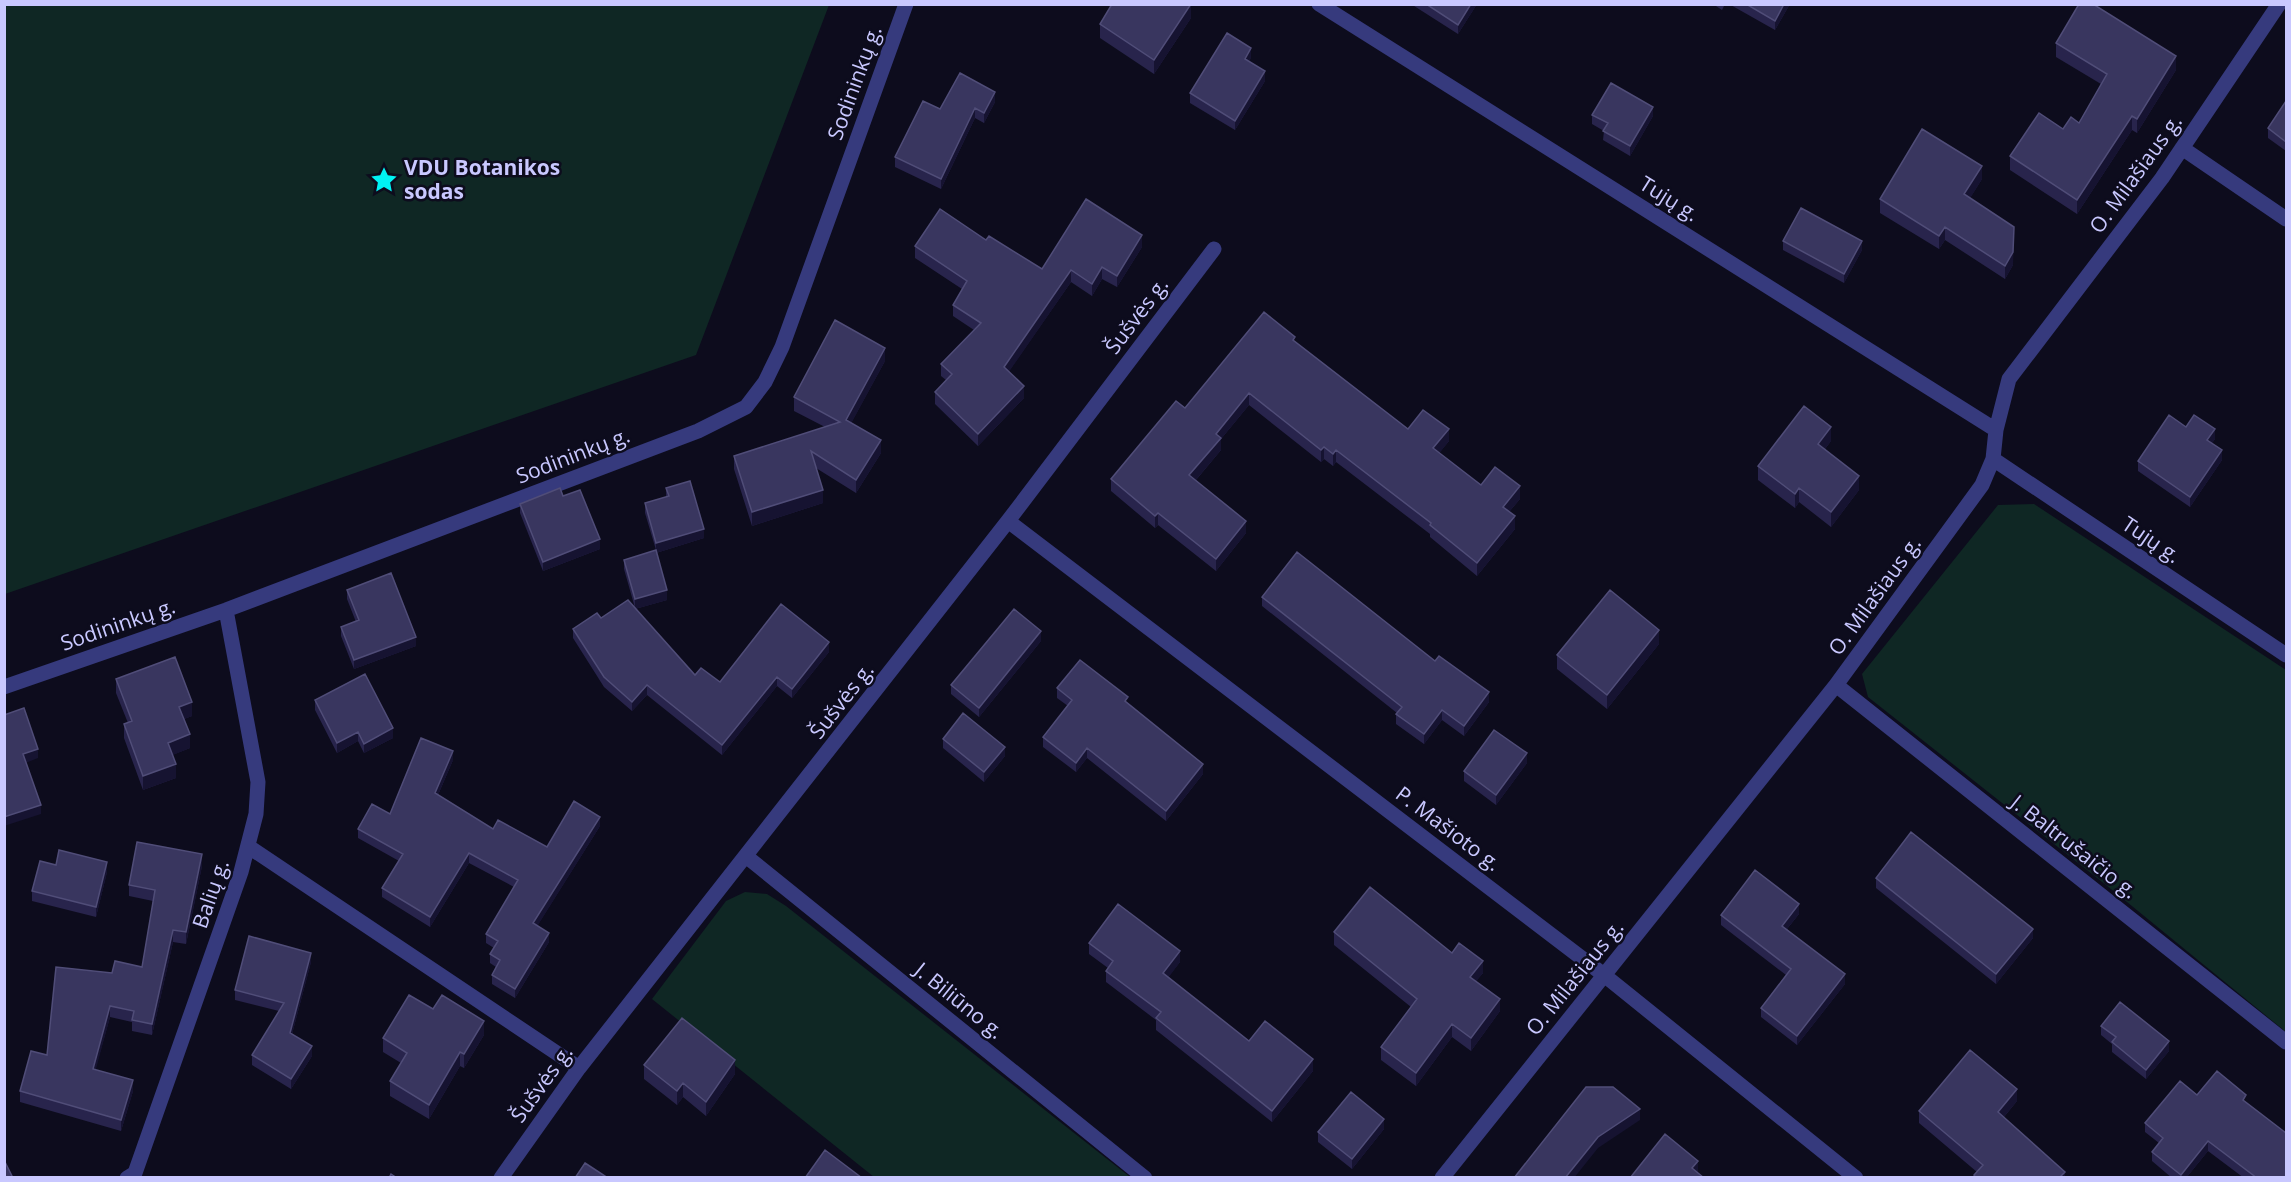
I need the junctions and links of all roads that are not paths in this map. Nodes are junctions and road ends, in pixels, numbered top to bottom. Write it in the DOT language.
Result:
graph roads {
  1 [pos="906,4"];
  2 [pos="1320,4"];
  3 [pos="2279,4"];
  4 [pos="2182,148"];
  5 [pos="2286,219"];
  6 [pos="1214,249"];
  7 [pos="1996,429"];
  8 [pos="1993,459"];
  9 [pos="1008,521"];
  10 [pos="226,610"];
  11 [pos="2286,655"];
  12 [pos="1836,685"];
  13 [pos="4,687"];
  14 [pos="249,847"];
  15 [pos="747,857"];
  16 [pos="1604,975"];
  17 [pos="2286,1042"];
  18 [pos="579,1068"];
  19 [pos="127,1178"];
  20 [pos="501,1178"];
  21 [pos="1145,1178"];
  22 [pos="1442,1178"];
  23 [pos="1856,1178"];
  1 -- 10 [label="street, Sodininkų g."];
  2 -- 7 [label="street, Tujų g."];
  3 -- 4 [label="street, O. Milašiaus g."];
  4 -- 5 [label="street"];
  4 -- 7 [label="street, O. Milašiaus g."];
  6 -- 9 [label="street, Šušvės g."];
  7 -- 8 [label="street, O. Milašiaus g."];
  8 -- 11 [label="street, Tujų g."];
  8 -- 12 [label="street, O. Milašiaus g."];
  9 -- 15 [label="street, Šušvės g."];
  9 -- 16 [label="street, P. Mašioto g."];
  10 -- 13 [label="street, Sodininkų g."];
  10 -- 14 [label="street, Balių g."];
  12 -- 16 [label="street, O. Milašiaus g."];
  12 -- 17 [label="street, J. Baltrušaičio g."];
  14 -- 18 [label="street"];
  14 -- 19 [label="street, Balių g."];
  15 -- 18 [label="street, Šušvės g."];
  15 -- 21 [label="street, J. Biliūno g."];
  16 -- 22 [label="street, O. Milašiaus g."];
  16 -- 23 [label="street, P. Mašioto g."];
  18 -- 20 [label="street, Šušvės g."];
}
